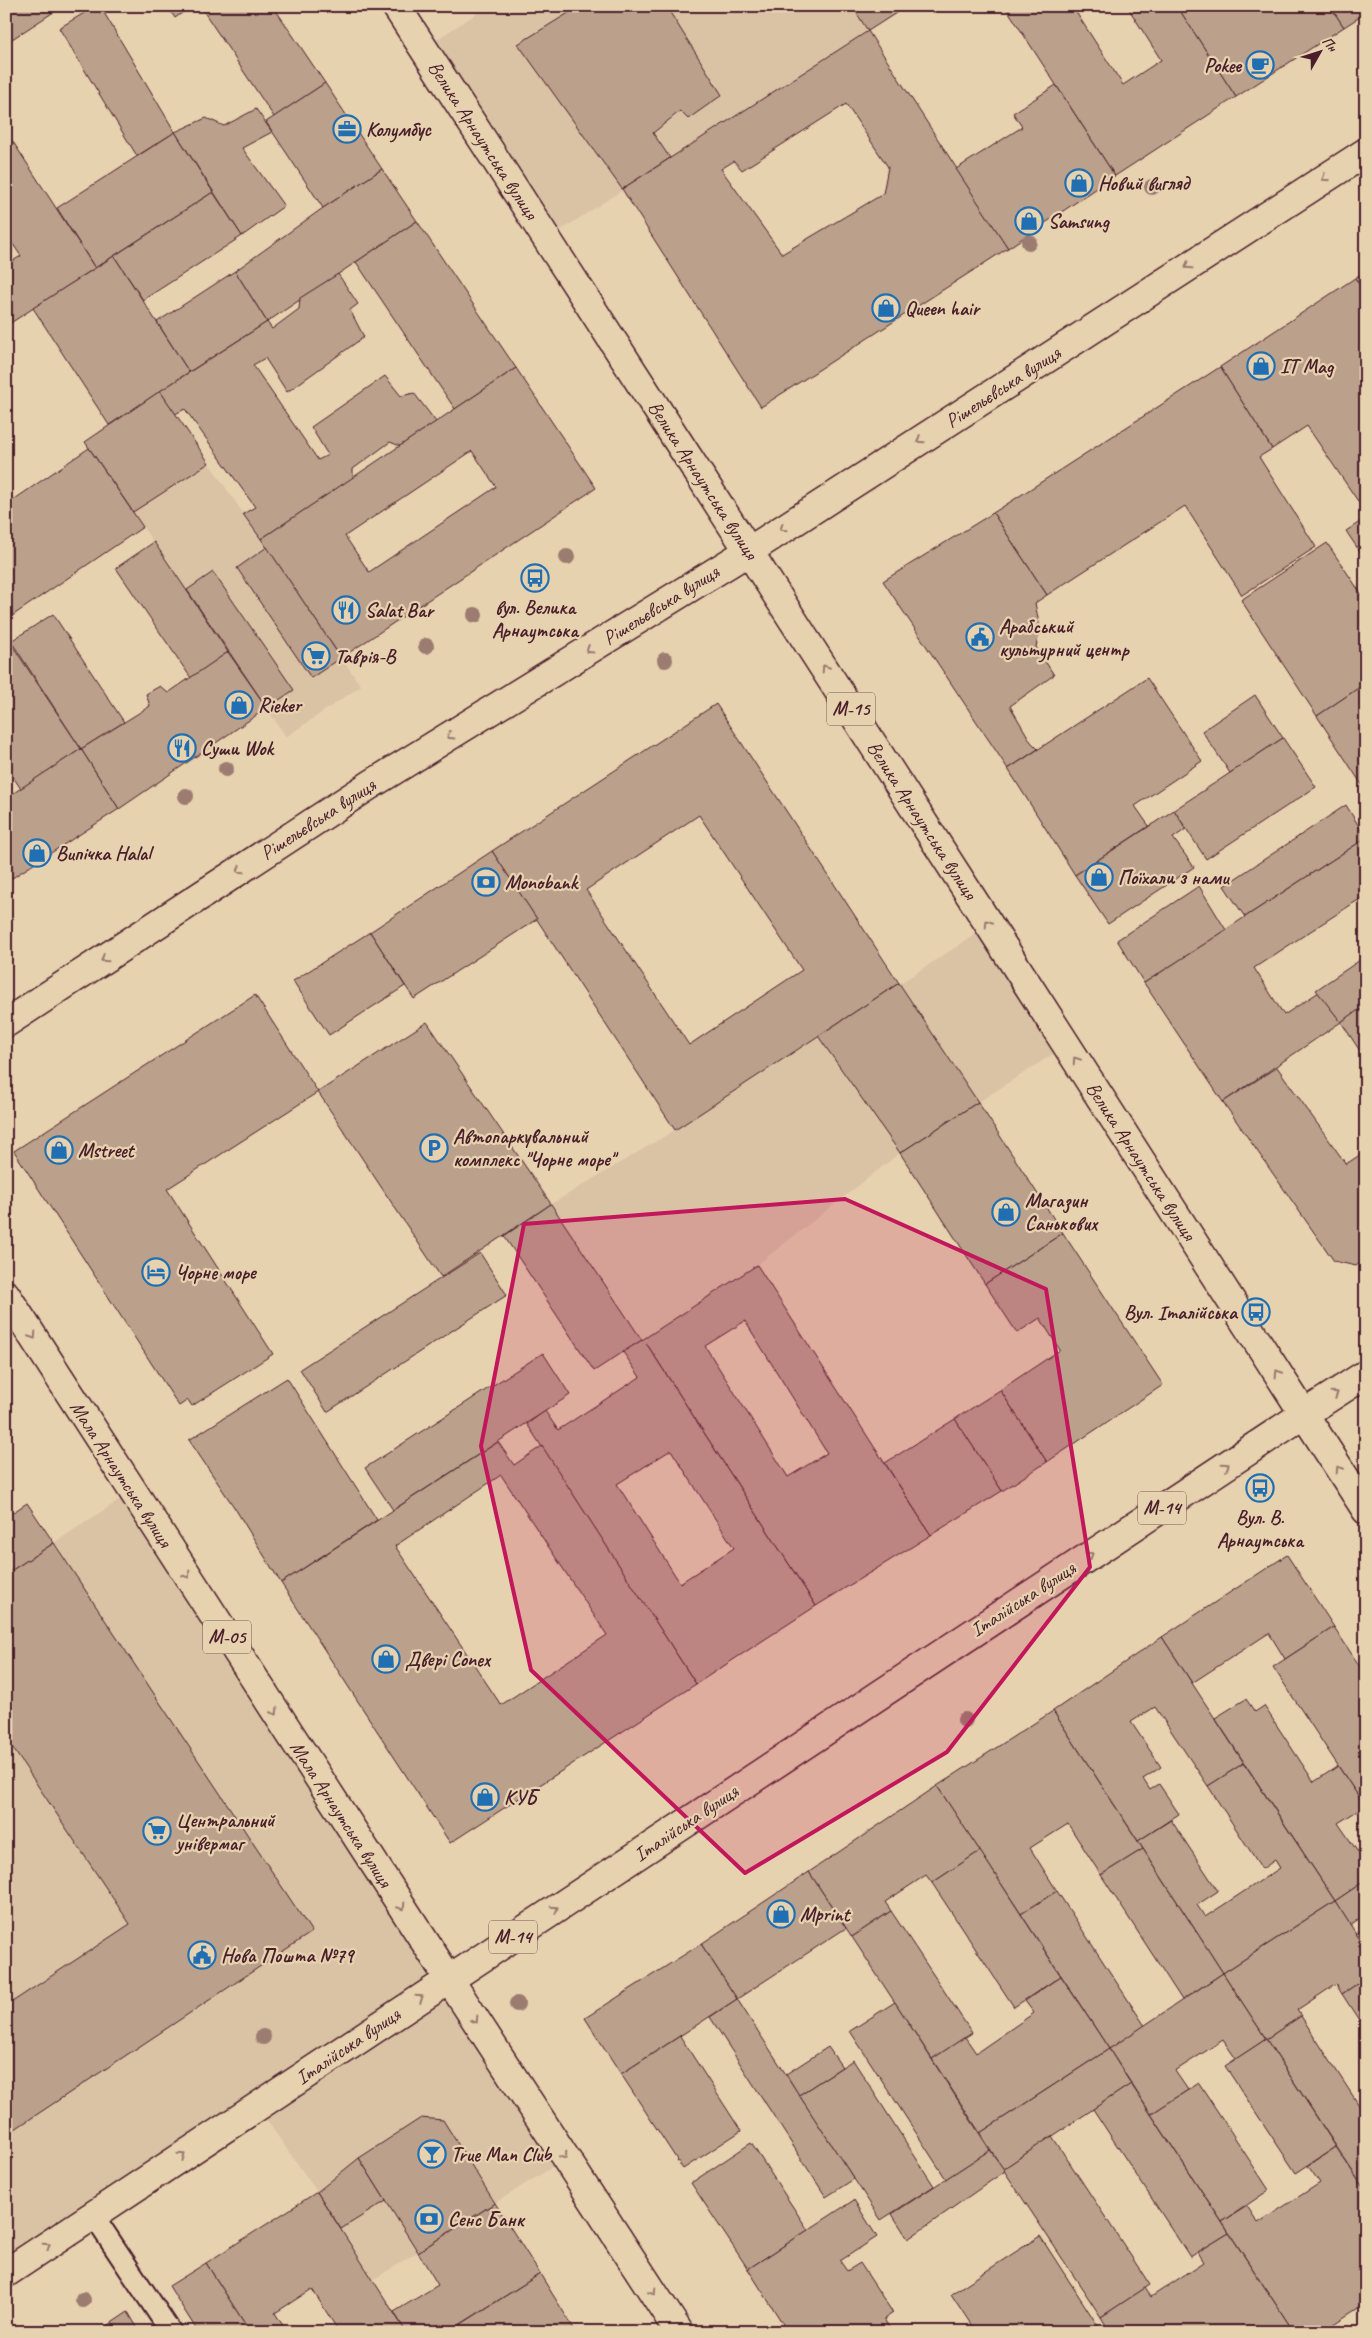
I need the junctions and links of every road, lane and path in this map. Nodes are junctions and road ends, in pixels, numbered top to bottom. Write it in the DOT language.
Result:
graph roads {
  1 [pos="396,6"];
  2 [pos="1366,152"];
  3 [pos="749,551"];
  4 [pos="6,1023"];
  5 [pos="6,1295"];
  6 [pos="1366,1374"];
  7 [pos="1304,1414"];
  8 [pos="1366,1510"];
  9 [pos="449,1979"];
  10 [pos="93,2215"];
  11 [pos="6,2273"];
  12 [pos="171,2332"];
  13 [pos="679,2332"];
  1 -- 3 [label="main road, Велика Арнаутська вулиця / М-15"];
  2 -- 3 [label="main road, Рішельєвська вулиця, one-way"];
  3 -- 4 [label="main road, Рішельєвська вулиця, one-way"];
  7 -- 3 [label="main road, Велика Арнаутська вулиця / М-15, one-way"];
  5 -- 9 [label="main road, Мала Арнаутська вулиця / М-05, one-way"];
  7 -- 6 [label="main road, Італійська вулиця / М-14, one-way"];
  8 -- 7 [label="main road, Велика Арнаутська вулиця, one-way"];
  9 -- 7 [label="main road, Італійська вулиця / М-14, one-way"];
  10 -- 9 [label="main road, Італійська вулиця / М-14, one-way"];
  9 -- 13 [label="main road, Мала Арнаутська вулиця / М-05, one-way"];
  11 -- 10 [label="main road, Італійська вулиця / М-14, one-way"];
  10 -- 12 [label="lane"];
}
